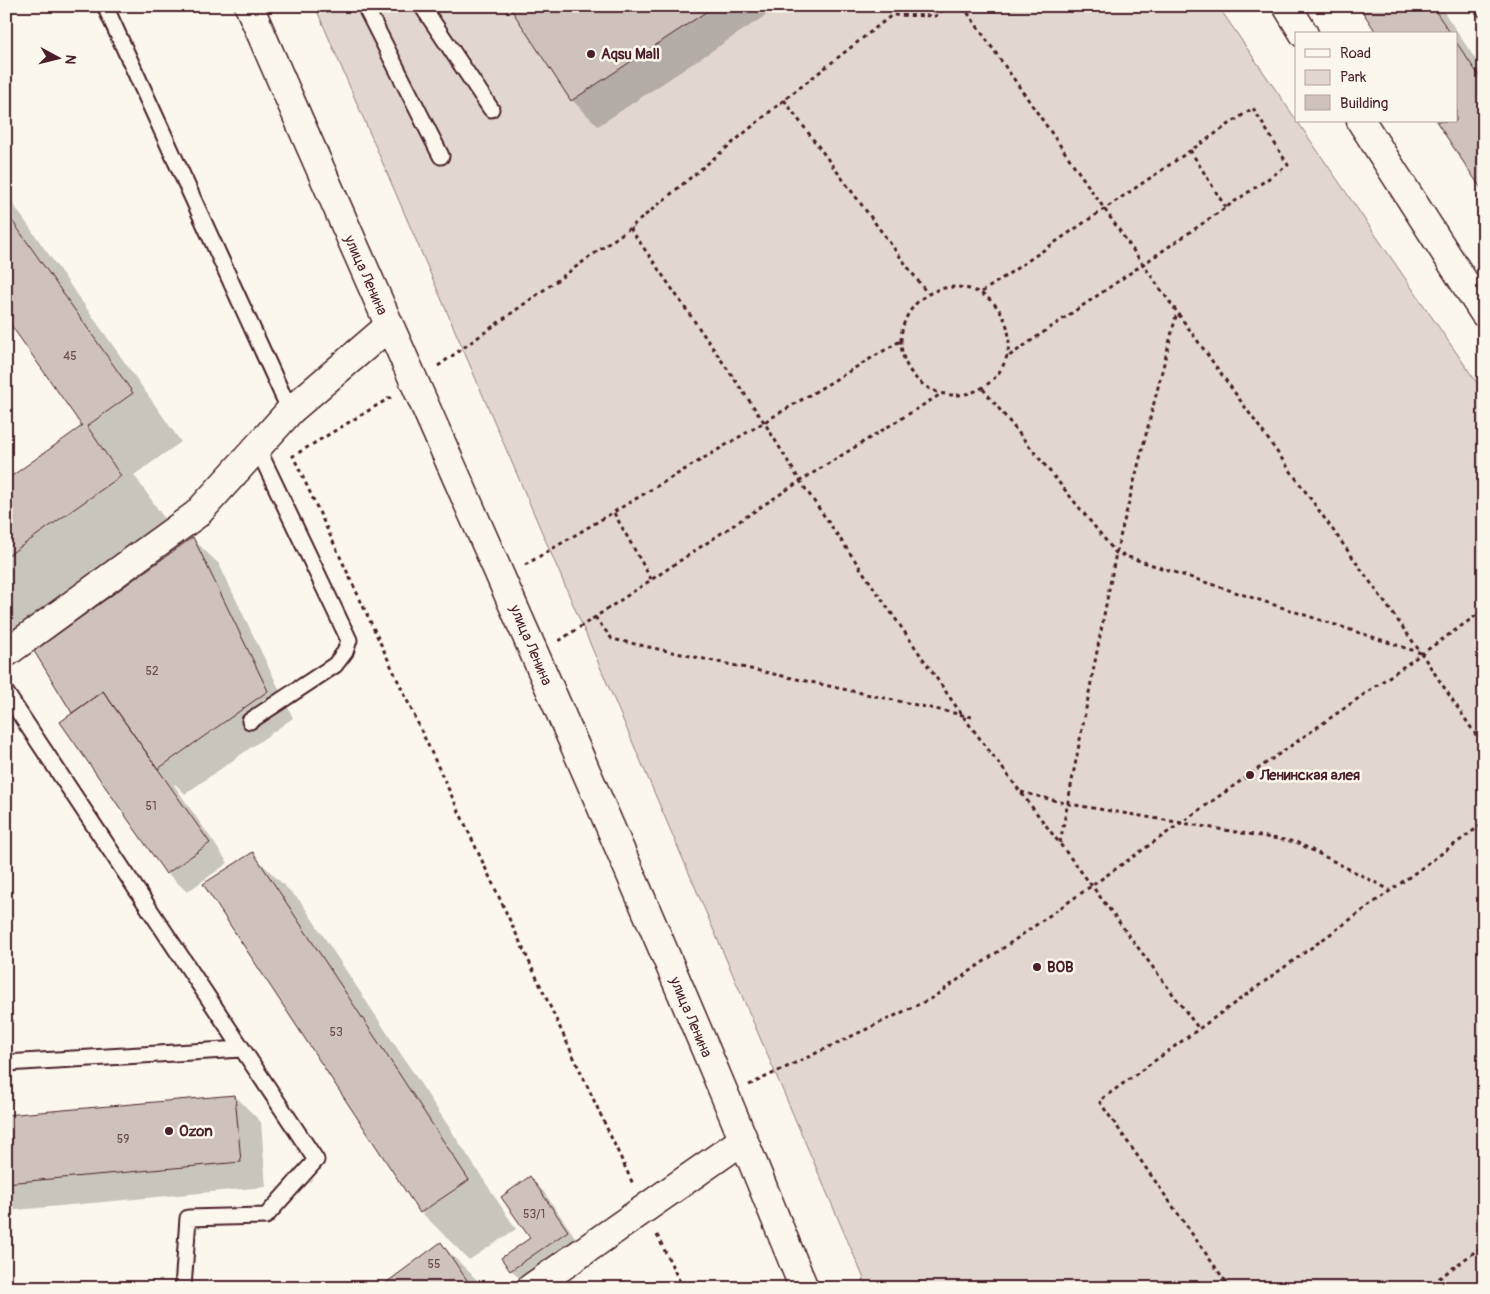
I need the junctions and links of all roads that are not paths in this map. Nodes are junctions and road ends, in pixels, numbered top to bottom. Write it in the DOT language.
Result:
graph roads {
  1 [pos="105,6"];
  2 [pos="249,6"];
  3 [pos="365,6"];
  4 [pos="422,6"];
  5 [pos="1287,6"];
  6 [pos="1303,32"];
  7 [pos="491,109"];
  8 [pos="1362,122"];
  9 [pos="441,156"];
  10 [pos="1484,313"];
  11 [pos="389,326"];
  12 [pos="290,411"];
  13 [pos="257,447"];
  14 [pos="6,653"];
  15 [pos="6,693"];
  16 [pos="250,721"];
  17 [pos="242,1049"];
  18 [pos="6,1062"];
  19 [pos="743,1140"];
  20 [pos="183,1288"];
  21 [pos="531,1288"];
  22 [pos="804,1288"];
  1 -- 12 [label="lane"];
  2 -- 11 [label="street, улица Ленина"];
  3 -- 9 [label="lane"];
  4 -- 7 [label="lane"];
  5 -- 6 [label="street"];
  8 -- 10 [label="street"];
  11 -- 12 [label="street"];
  11 -- 19 [label="street, улица Ленина"];
  12 -- 13 [label="street"];
  13 -- 14 [label="street"];
  13 -- 16 [label="lane"];
  15 -- 17 [label="lane"];
  17 -- 18 [label="lane"];
  17 -- 20 [label="lane"];
  19 -- 21 [label="street"];
  19 -- 22 [label="street, улица Ленина"];
}
